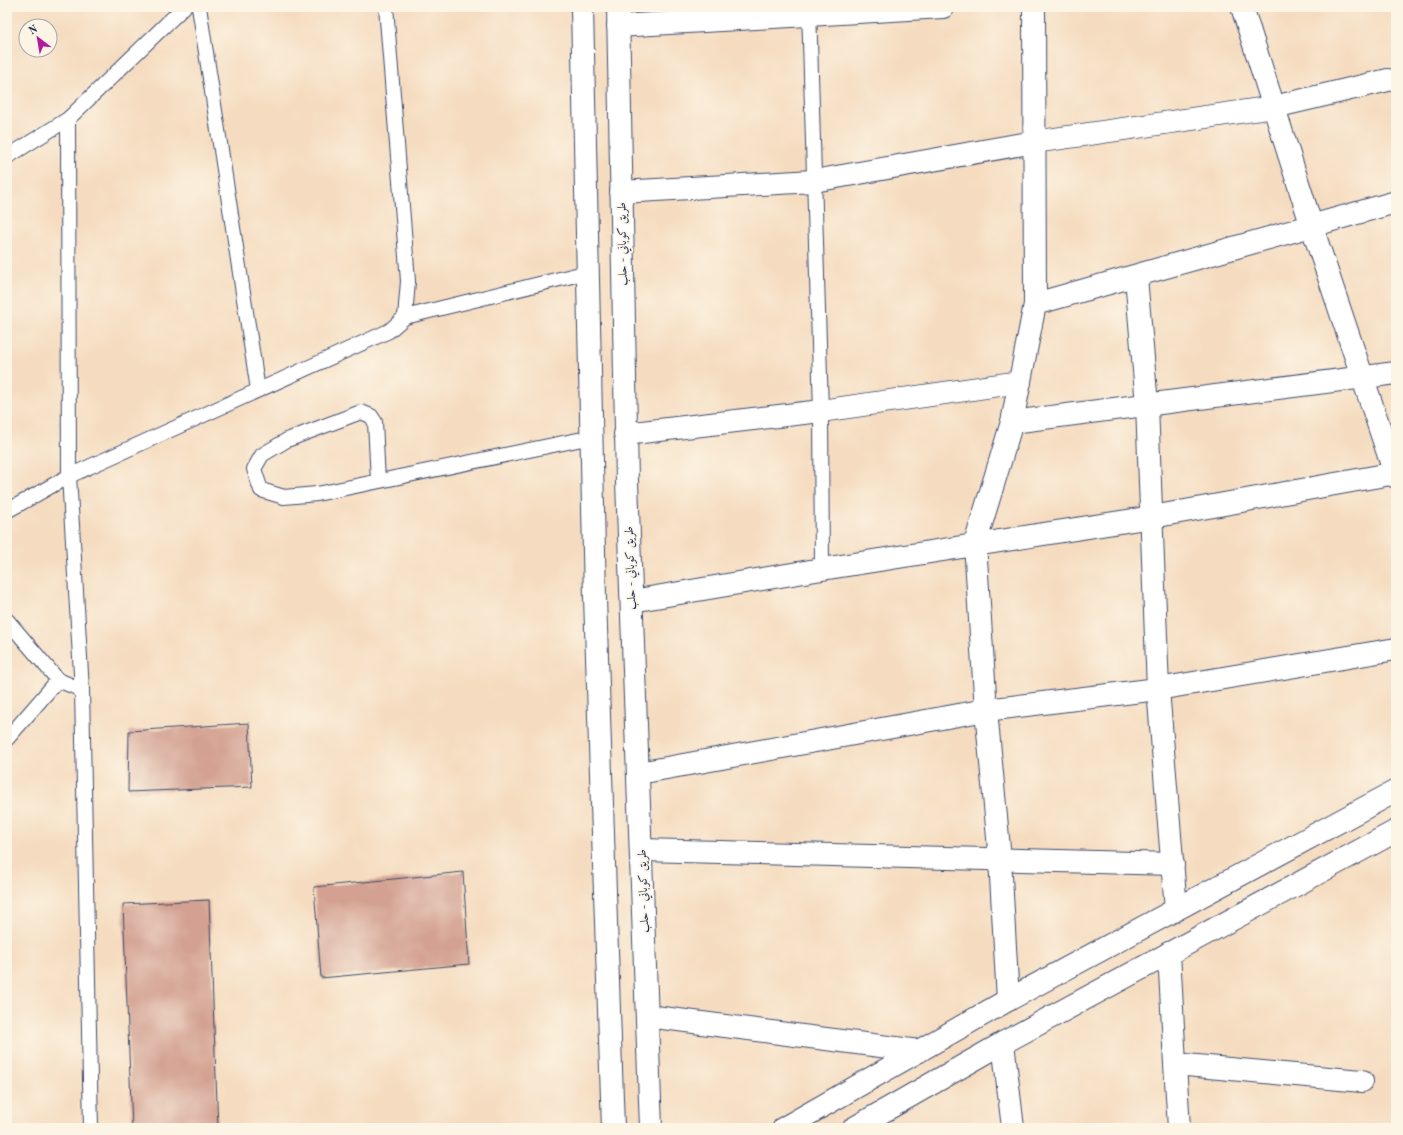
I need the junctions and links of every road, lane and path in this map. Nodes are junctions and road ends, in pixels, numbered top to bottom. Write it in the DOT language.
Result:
graph roads {
  1 [pos="184,7"];
  2 [pos="199,7"];
  3 [pos="386,7"];
  4 [pos="582,7"];
  5 [pos="943,7"];
  6 [pos="1034,7"];
  7 [pos="1242,7"];
  8 [pos="809,11"];
  9 [pos="618,17"];
  10 [pos="1388,80"];
  11 [pos="1274,107"];
  12 [pos="68,119"];
  13 [pos="1034,142"];
  14 [pos="7,157"];
  15 [pos="814,181"];
  16 [pos="621,192"];
  17 [pos="1396,202"];
  18 [pos="1312,227"];
  19 [pos="588,272"];
  20 [pos="1136,276"];
  21 [pos="1035,304"];
  22 [pos="405,317"];
  23 [pos="1396,373"];
  24 [pos="1363,378"];
  25 [pos="1020,382"];
  26 [pos="258,390"];
  27 [pos="1147,405"];
  28 [pos="821,411"];
  29 [pos="1012,422"];
  30 [pos="626,434"];
  31 [pos="592,437"];
  32 [pos="1396,474"];
  33 [pos="69,476"];
  34 [pos="378,482"];
  35 [pos="627,482"];
  36 [pos="592,484"];
  37 [pos="7,511"];
  38 [pos="1152,517"];
  39 [pos="976,544"];
  40 [pos="822,569"];
  41 [pos="632,601"];
  42 [pos="7,620"];
  43 [pos="1396,649"];
  44 [pos="58,680"];
  45 [pos="82,690"];
  46 [pos="1158,690"];
  47 [pos="986,710"];
  48 [pos="7,739"];
  49 [pos="639,773"];
  50 [pos="1396,791"];
  51 [pos="1396,831"];
  52 [pos="642,850"];
  53 [pos="1000,859"];
  54 [pos="1173,864"];
  55 [pos="1176,909"];
  56 [pos="1169,953"];
  57 [pos="1008,1000"];
  58 [pos="647,1016"];
  59 [pos="1003,1043"];
  60 [pos="919,1051"];
  61 [pos="1174,1064"];
  62 [pos="1362,1081"];
  63 [pos="91,1128"];
  64 [pos="612,1128"];
  65 [pos="651,1128"];
  66 [pos="784,1128"];
  67 [pos="854,1128"];
  68 [pos="1013,1128"];
  69 [pos="1179,1128"];
  1 -- 12 [label="lane"];
  2 -- 26 [label="lane"];
  3 -- 22 [label="lane"];
  4 -- 19 [label="street"];
  5 -- 8 [label="street"];
  6 -- 13 [label="street"];
  7 -- 11 [label="street"];
  8 -- 9 [label="street"];
  8 -- 15 [label="lane"];
  9 -- 16 [label="street, طريق كوباني - حلب"];
  10 -- 11 [label="street"];
  11 -- 13 [label="street"];
  11 -- 18 [label="street"];
  12 -- 14 [label="lane"];
  12 -- 33 [label="lane"];
  13 -- 15 [label="street"];
  13 -- 21 [label="street"];
  15 -- 16 [label="street"];
  15 -- 28 [label="lane"];
  16 -- 30 [label="street, طريق كوباني - حلب"];
  17 -- 18 [label="street"];
  18 -- 20 [label="street"];
  18 -- 24 [label="street"];
  19 -- 22 [label="lane"];
  19 -- 31 [label="street"];
  20 -- 21 [label="street"];
  20 -- 27 [label="street"];
  21 -- 25 [label="street"];
  22 -- 26 [label="lane"];
  23 -- 24 [label="street"];
  24 -- 27 [label="street"];
  24 -- 32 [label="street"];
  25 -- 28 [label="street"];
  25 -- 29 [label="street"];
  26 -- 33 [label="lane"];
  27 -- 29 [label="street"];
  27 -- 38 [label="street"];
  28 -- 30 [label="street"];
  28 -- 40 [label="lane"];
  29 -- 39 [label="street"];
  30 -- 35 [label="street, طريق كوباني - حلب"];
  31 -- 34 [label="lane"];
  31 -- 36 [label="street"];
  32 -- 38 [label="street"];
  33 -- 37 [label="lane"];
  33 -- 45 [label="lane"];
  34 -- 34 [label="lane"];
  35 -- 36 [label="street"];
  35 -- 41 [label="street, طريق كوباني - حلب"];
  36 -- 64 [label="street"];
  38 -- 39 [label="street"];
  38 -- 46 [label="street"];
  39 -- 40 [label="street"];
  39 -- 47 [label="street"];
  40 -- 41 [label="street"];
  41 -- 49 [label="street, طريق كوباني - حلب"];
  42 -- 44 [label="lane"];
  43 -- 46 [label="street"];
  44 -- 45 [label="lane"];
  44 -- 48 [label="lane"];
  45 -- 63 [label="lane"];
  46 -- 47 [label="street"];
  46 -- 54 [label="street"];
  47 -- 49 [label="street"];
  47 -- 53 [label="street"];
  49 -- 52 [label="street, طريق كوباني - حلب"];
  50 -- 55 [label="street"];
  51 -- 56 [label="street"];
  52 -- 53 [label="street"];
  52 -- 58 [label="street, طريق كوباني - حلب"];
  53 -- 54 [label="street"];
  53 -- 57 [label="street"];
  54 -- 55 [label="street"];
  55 -- 57 [label="street"];
  56 -- 59 [label="street"];
  56 -- 61 [label="street"];
  57 -- 60 [label="street"];
  58 -- 60 [label="street"];
  58 -- 65 [label="street, طريق كوباني - حلب"];
  59 -- 67 [label="street"];
  59 -- 68 [label="street"];
  60 -- 66 [label="street"];
  61 -- 62 [label="street"];
  61 -- 69 [label="street"];
}
